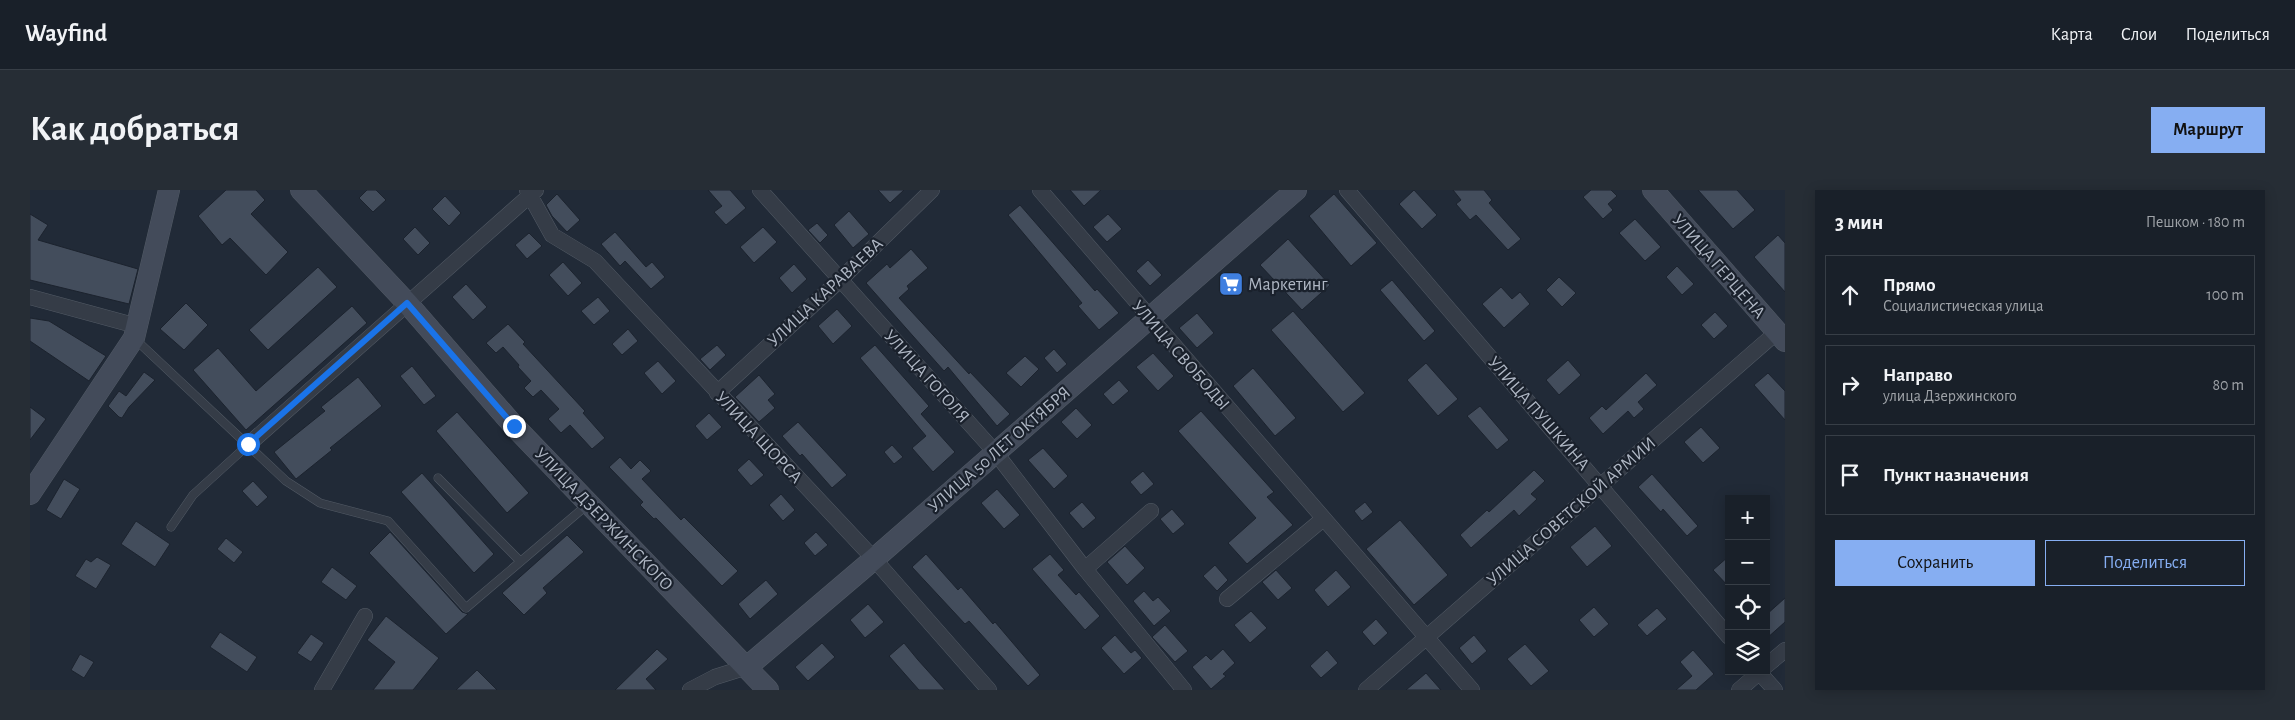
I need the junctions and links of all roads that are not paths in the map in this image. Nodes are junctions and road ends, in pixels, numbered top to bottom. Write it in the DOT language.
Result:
graph roads {
  1 [pos="169,190"];
  2 [pos="300,190"];
  3 [pos="760,190"];
  4 [pos="932,190"];
  5 [pos="1040,190"];
  6 [pos="1296,190"];
  7 [pos="1347,190"];
  8 [pos="1653,190"];
  9 [pos="531,192"];
  10 [pos="840,279"];
  11 [pos="30,297"];
  12 [pos="407,303"];
  13 [pos="1149,318"];
  14 [pos="135,332"];
  15 [pos="1781,337"];
  16 [pos="717,393"];
  17 [pos="248,444"];
  18 [pos="995,452"];
  19 [pos="438,478"];
  20 [pos="1601,486"];
  21 [pos="30,494"];
  22 [pos="588,503"];
  23 [pos="1151,511"];
  24 [pos="1323,518"];
  25 [pos="171,527"];
  26 [pos="874,559"];
  27 [pos="520,561"];
  28 [pos="1085,569"];
  29 [pos="1227,599"];
  30 [pos="365,616"];
  31 [pos="1725,631"];
  32 [pos="1426,638"];
  33 [pos="1785,650"];
  34 [pos="1770,662"];
  35 [pos="747,667"];
  36 [pos="1756,675"];
  37 [pos="1764,675"];
  38 [pos="715,684"];
  39 [pos="322,690"];
  40 [pos="690,690"];
  41 [pos="768,690"];
  42 [pos="990,690"];
  43 [pos="1184,690"];
  44 [pos="1366,690"];
  45 [pos="1472,690"];
  46 [pos="1739,690"];
  47 [pos="1775,690"];
  1 -- 14 [label="street"];
  2 -- 12 [label="street, УЛИЦА ДЗЕРЖИНСКОГО"];
  3 -- 10 [label="street, УЛИЦА ГОГОЛЯ"];
  4 -- 10 [label="street, УЛИЦА КАРАВАЕВА"];
  5 -- 13 [label="street, УЛИЦА СВОБОДЫ"];
  6 -- 13 [label="street, УЛИЦА 50 ЛЕТ ОКТЯБРЯ"];
  7 -- 20 [label="street, УЛИЦА ПУШКИНА"];
  8 -- 15 [label="street, УЛИЦА ГЕРЦЕНА"];
  9 -- 12 [label="street"];
  9 -- 16 [label="street, УЛИЦА ЩОРСА"];
  10 -- 16 [label="street, УЛИЦА КАРАВАЕВА"];
  10 -- 18 [label="street, УЛИЦА ГОГОЛЯ"];
  11 -- 14 [label="street"];
  12 -- 17 [label="street"];
  12 -- 22 [label="street, УЛИЦА ДЗЕРЖИНСКОГО"];
  13 -- 18 [label="street, УЛИЦА 50 ЛЕТ ОКТЯБРЯ"];
  13 -- 24 [label="street, УЛИЦА СВОБОДЫ"];
  14 -- 17 [label="lane"];
  14 -- 21 [label="street"];
  15 -- 20 [label="street, УЛИЦА СОВЕТСКОЙ АРМИИ"];
  16 -- 26 [label="street, УЛИЦА ЩОРСА"];
  17 -- 25 [label="lane"];
  17 -- 27 [label="lane"];
  18 -- 26 [label="street, УЛИЦА 50 ЛЕТ ОКТЯБРЯ"];
  18 -- 28 [label="street, УЛИЦА ГОГОЛЯ"];
  19 -- 27 [label="lane"];
  20 -- 31 [label="street, УЛИЦА ПУШКИНА"];
  20 -- 32 [label="street, УЛИЦА СОВЕТСКОЙ АРМИИ"];
  22 -- 27 [label="lane"];
  22 -- 35 [label="street, УЛИЦА ДЗЕРЖИНСКОГО"];
  23 -- 28 [label="street"];
  24 -- 29 [label="street"];
  24 -- 32 [label="street, УЛИЦА СВОБОДЫ"];
  26 -- 35 [label="street, УЛИЦА 50 ЛЕТ ОКТЯБРЯ"];
  26 -- 42 [label="street, УЛИЦА ЩОРСА"];
  28 -- 43 [label="street, УЛИЦА ГОГОЛЯ"];
  30 -- 39 [label="street"];
  32 -- 44 [label="street, УЛИЦА СОВЕТСКОЙ АРМИИ"];
  32 -- 45 [label="street, УЛИЦА СВОБОДЫ"];
  33 -- 34 [label="street"];
  35 -- 38 [label="street, УЛИЦА 50 ЛЕТ ОКТЯБРЯ"];
  35 -- 41 [label="street, УЛИЦА ДЗЕРЖИНСКОГО"];
  36 -- 46 [label="street"];
  37 -- 47 [label="street"];
  38 -- 40 [label="street, УЛИЦА 50 ЛЕТ ОКТЯБРЯ"];
}
